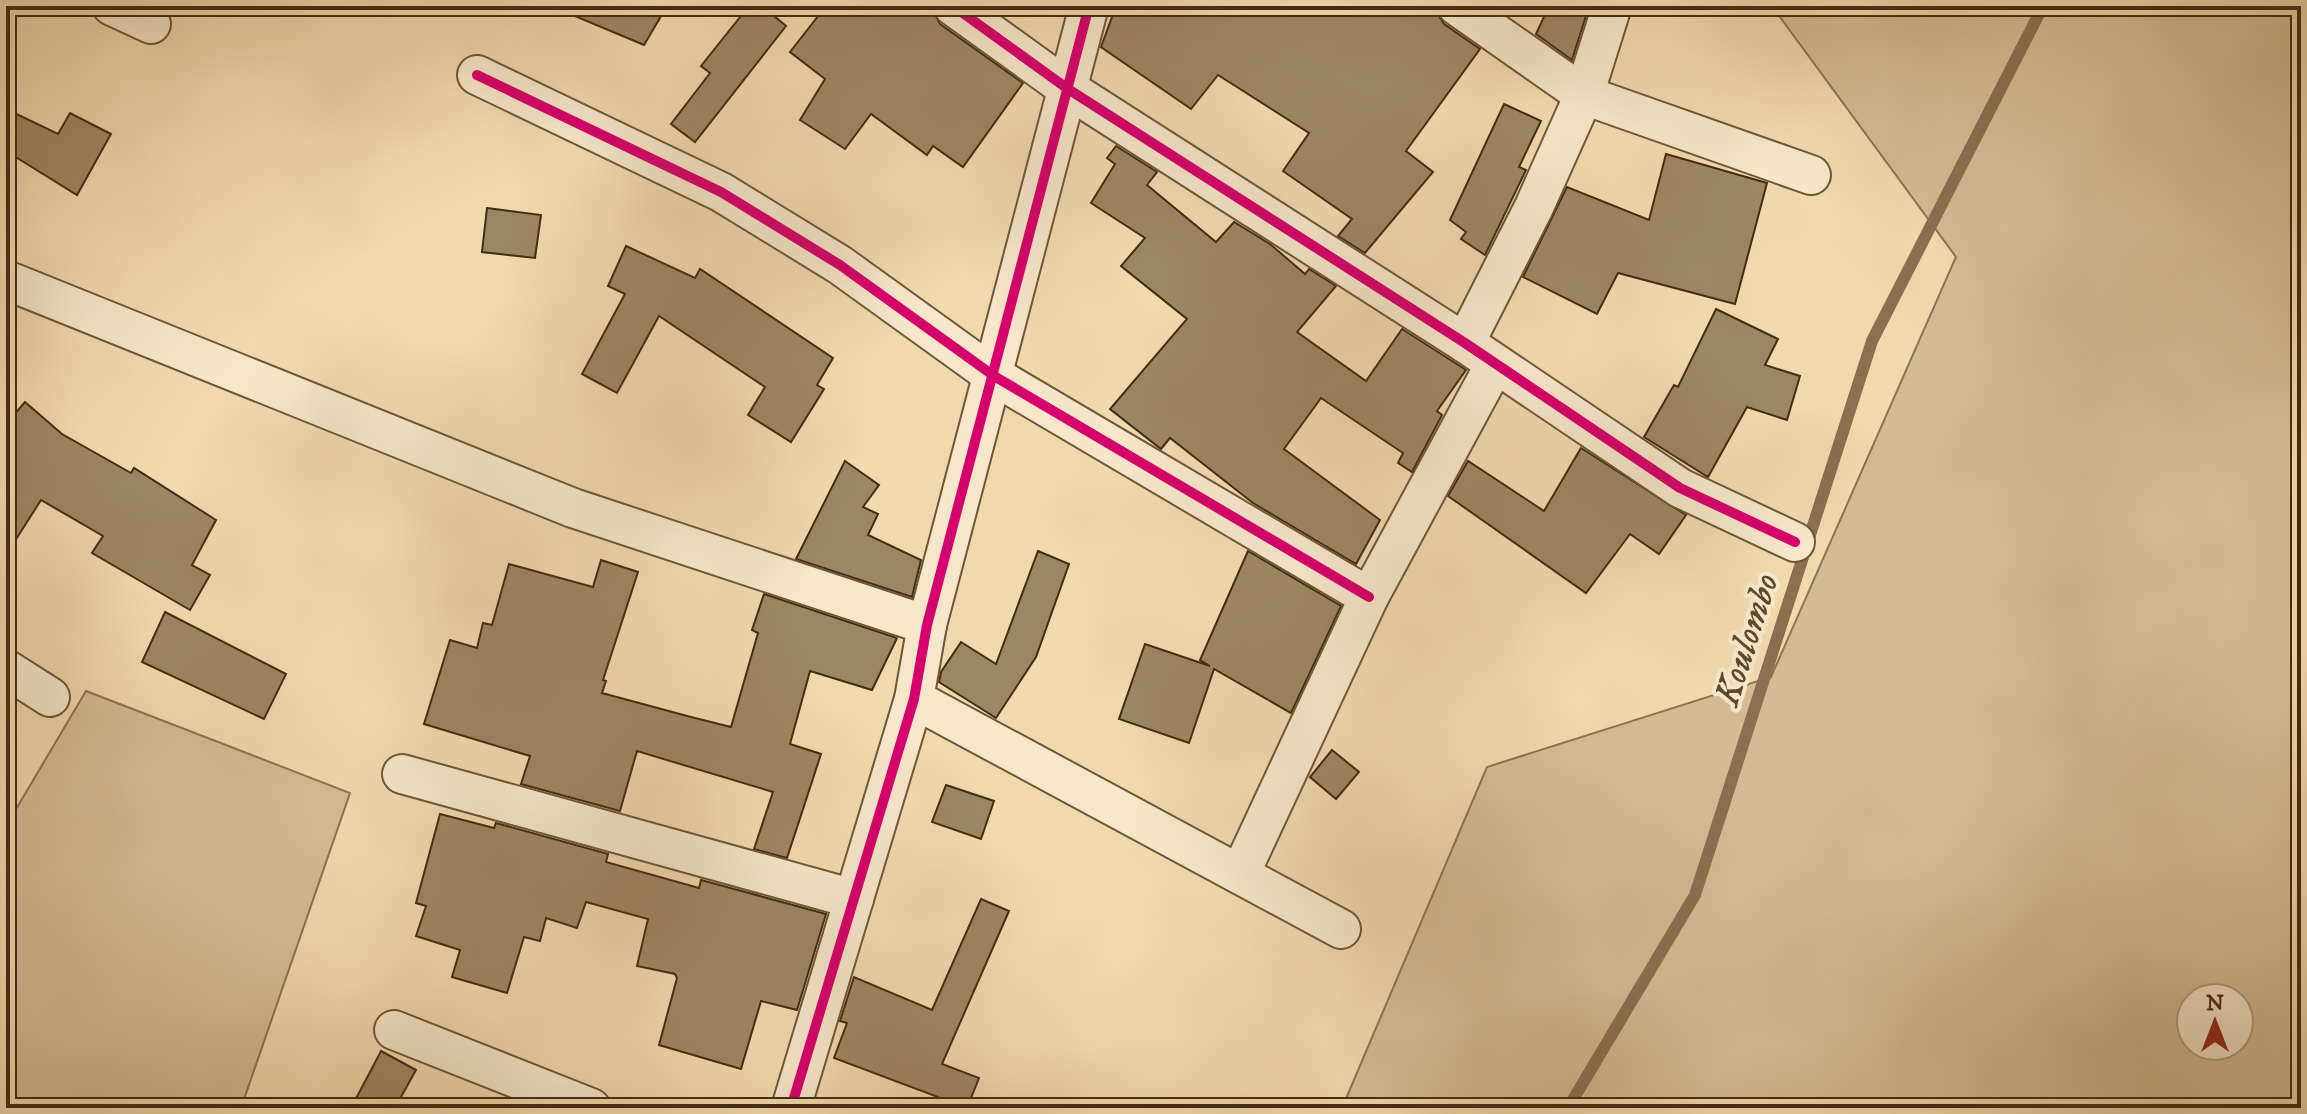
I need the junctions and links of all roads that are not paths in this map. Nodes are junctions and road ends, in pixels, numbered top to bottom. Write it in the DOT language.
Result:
graph roads {
  1 [pos="112,6"];
  2 [pos="953,6"];
  3 [pos="1089,6"];
  4 [pos="1457,6"];
  5 [pos="1612,6"];
  6 [pos="151,24"];
  7 [pos="477,75"];
  8 [pos="1068,89"];
  9 [pos="1584,95"];
  10 [pos="1811,175"];
  11 [pos="6,280"];
  12 [pos="1480,355"];
  13 [pos="994,376"];
  14 [pos="1795,542"];
  15 [pos="1369,597"];
  16 [pos="927,625"];
  17 [pos="6,669"];
  18 [pos="50,697"];
  19 [pos="914,699"];
  20 [pos="402,774"];
  21 [pos="1240,874"];
  22 [pos="854,899"];
  23 [pos="1341,929"];
  24 [pos="394,1030"];
  25 [pos="591,1108"];
  26 [pos="791,1108"];
  1 -- 6 [label="street"];
  2 -- 8 [label="street"];
  3 -- 8 [label="street"];
  4 -- 9 [label="street"];
  5 -- 9 [label="street"];
  7 -- 13 [label="street"];
  8 -- 12 [label="street"];
  8 -- 13 [label="street"];
  9 -- 10 [label="street"];
  9 -- 12 [label="street"];
  11 -- 16 [label="street"];
  12 -- 14 [label="street"];
  12 -- 15 [label="street"];
  13 -- 15 [label="street"];
  13 -- 16 [label="street"];
  15 -- 21 [label="street"];
  16 -- 19 [label="street"];
  17 -- 18 [label="street"];
  19 -- 21 [label="street"];
  19 -- 22 [label="street"];
  20 -- 22 [label="street"];
  21 -- 23 [label="street"];
  22 -- 26 [label="street"];
  24 -- 25 [label="street"];
}
